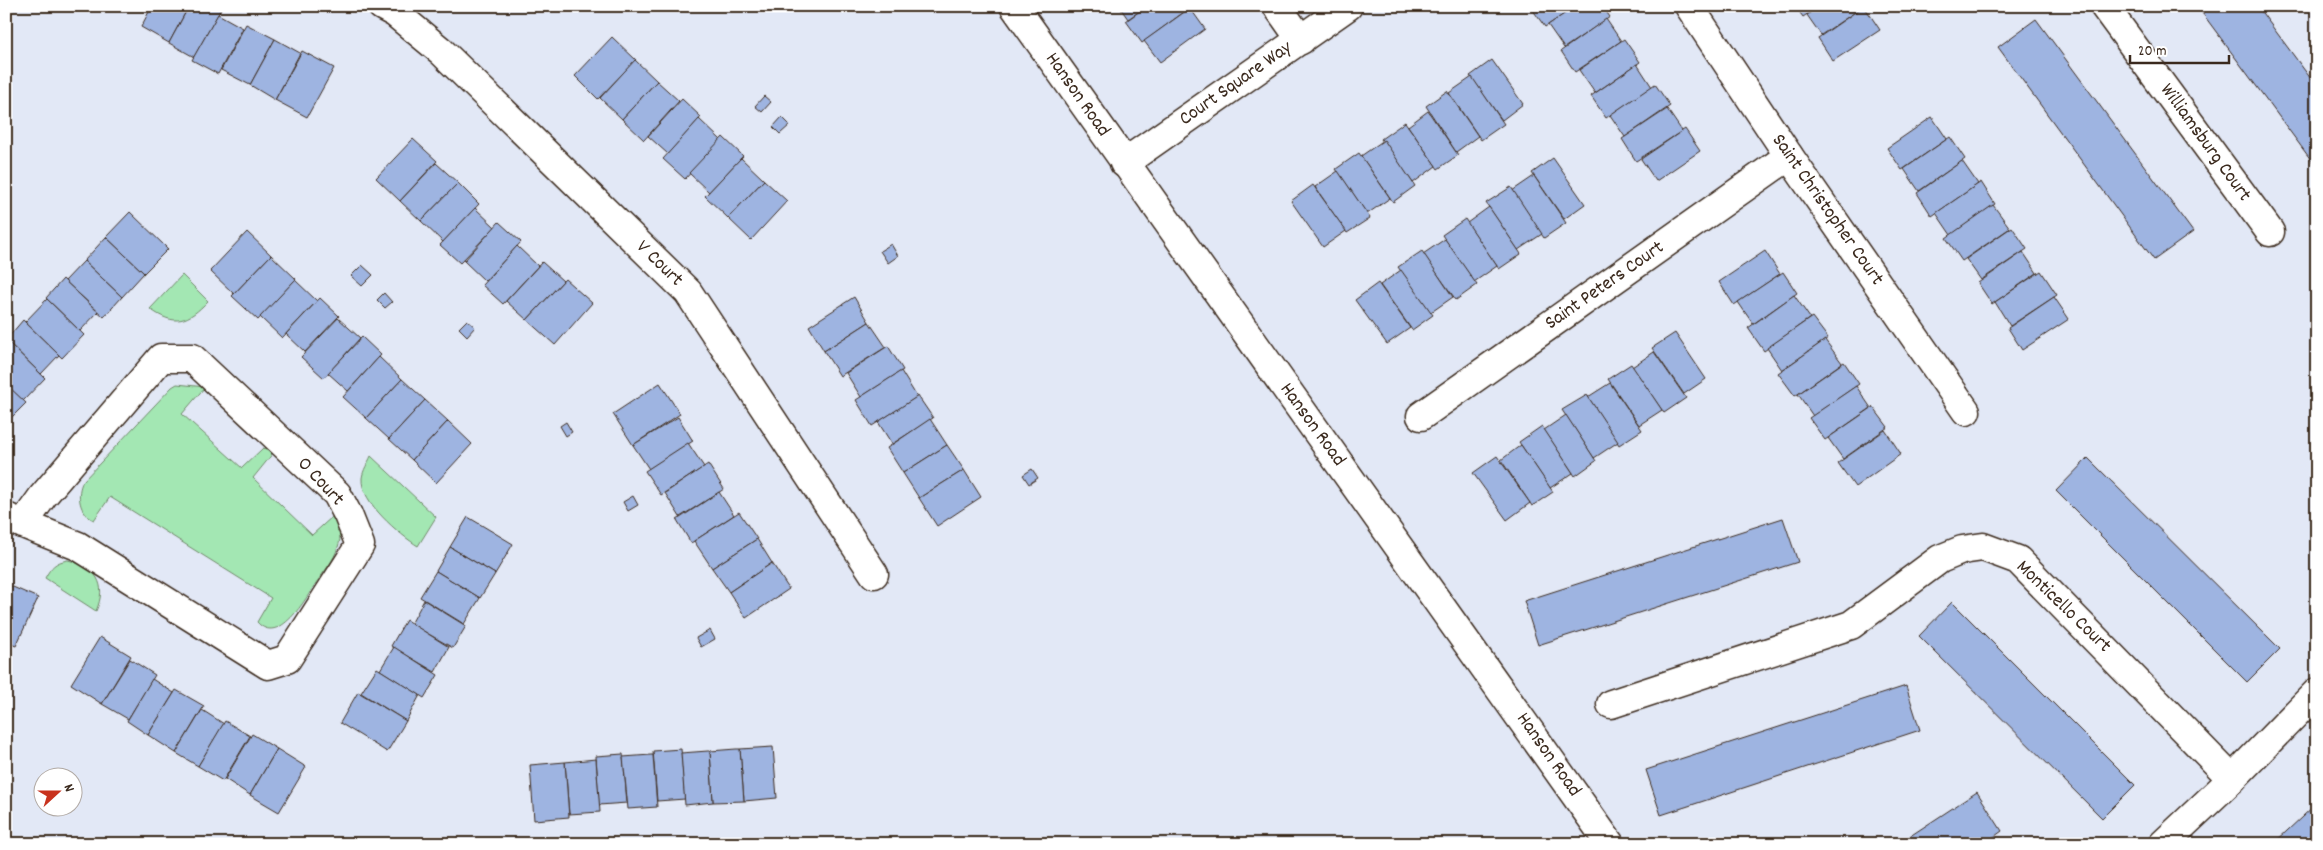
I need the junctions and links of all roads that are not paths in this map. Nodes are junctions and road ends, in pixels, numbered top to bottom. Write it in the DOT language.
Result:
graph roads {
  1 [pos="382,6"];
  2 [pos="1014,6"];
  3 [pos="1277,6"];
  4 [pos="1348,6"];
  5 [pos="1690,6"];
  6 [pos="2104,6"];
  7 [pos="1301,40"];
  8 [pos="1789,156"];
  9 [pos="1124,163"];
  10 [pos="2270,232"];
  11 [pos="1966,412"];
  12 [pos="1421,416"];
  13 [pos="15,521"];
  14 [pos="874,574"];
  15 [pos="2317,692"];
  16 [pos="1611,704"];
  17 [pos="2232,779"];
  18 [pos="1610,844"];
  19 [pos="2163,844"];
  1 -- 14 [label="street, V Court"];
  2 -- 9 [label="street, Hanson Road"];
  3 -- 7 [label="street"];
  4 -- 7 [label="street, Court Square Way"];
  5 -- 8 [label="street, Saint Christopher Court"];
  6 -- 10 [label="street, Williamsburg Court"];
  7 -- 9 [label="street, Court Square Way"];
  8 -- 11 [label="street, Saint Christopher Court"];
  8 -- 12 [label="street, Saint Peters Court"];
  9 -- 18 [label="street, Hanson Road"];
  13 -- 13 [label="street, O Court"];
  15 -- 17 [label="street"];
  16 -- 17 [label="street, Monticello Court"];
  17 -- 19 [label="street"];
}
